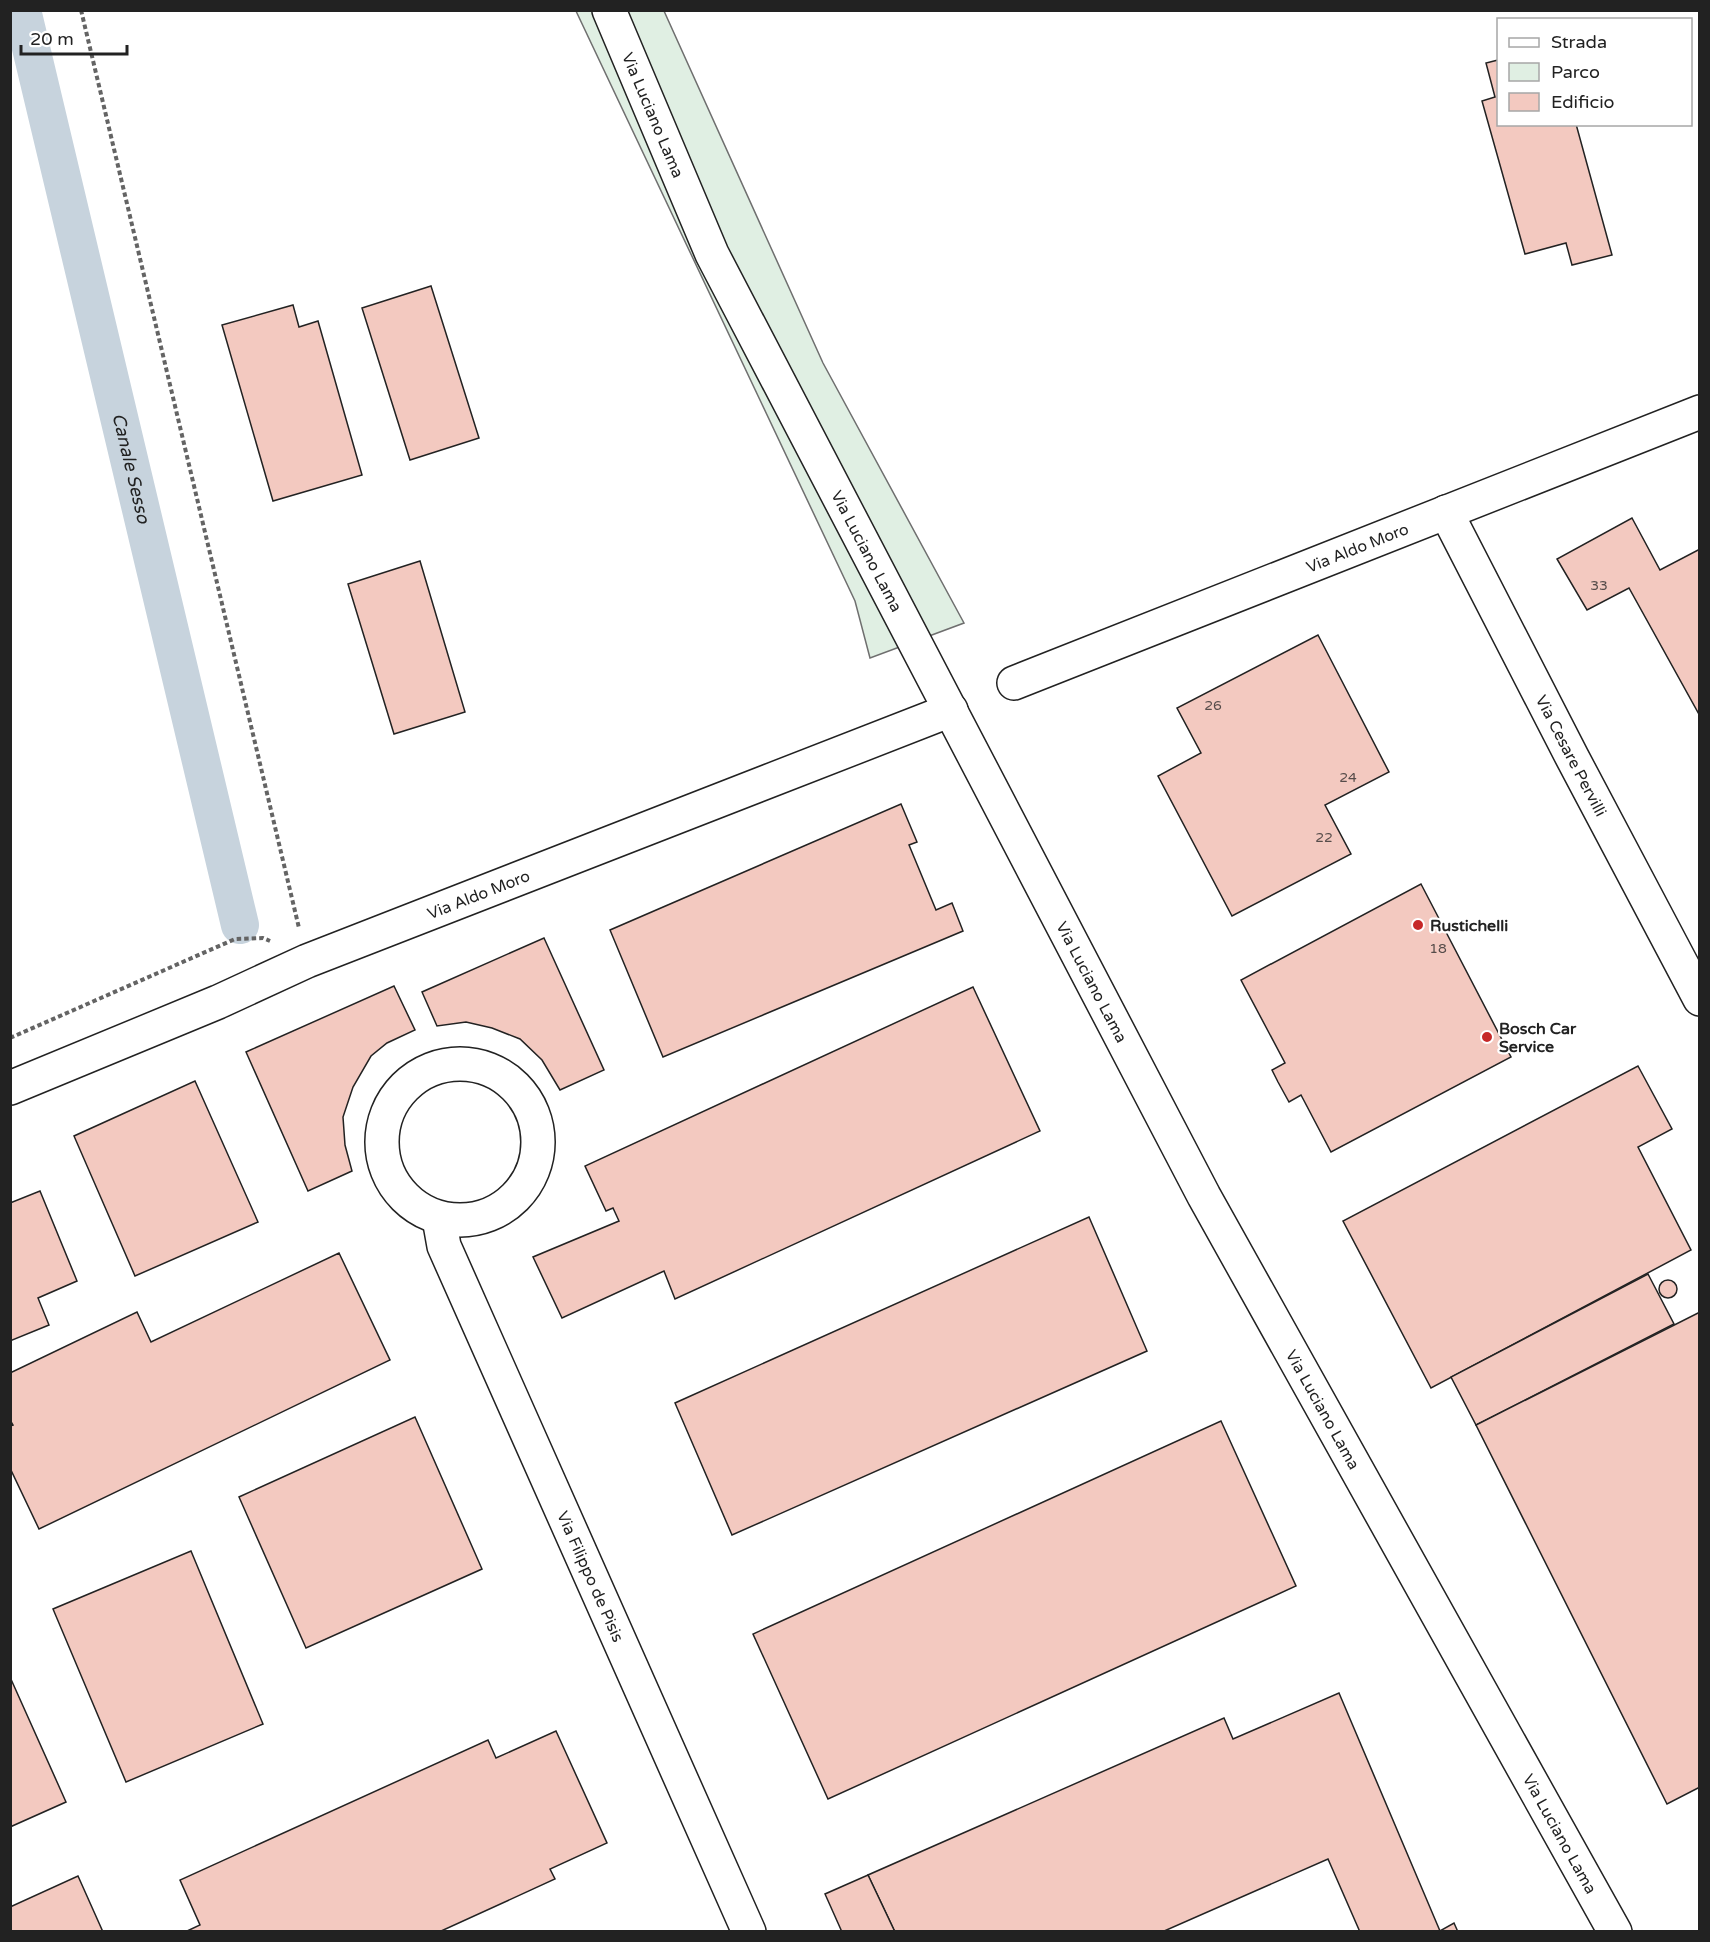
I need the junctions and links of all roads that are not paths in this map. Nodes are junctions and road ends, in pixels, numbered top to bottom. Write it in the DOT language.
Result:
graph roads {
  1 [pos="609,10"];
  2 [pos="1700,412"];
  3 [pos="1446,512"];
  4 [pos="1014,683"];
  5 [pos="951,710"];
  6 [pos="1700,999"];
  7 [pos="10,1088"];
  8 [pos="439,1218"];
  9 [pos="749,1932"];
  10 [pos="1615,1932"];
  1 -- 5 [label="street, Via Luciano Lama"];
  2 -- 3 [label="street, Via Aldo Moro"];
  3 -- 4 [label="street, Via Aldo Moro"];
  3 -- 6 [label="street, Via Cesare Pervilli"];
  5 -- 7 [label="street, Via Aldo Moro"];
  5 -- 10 [label="street, Via Luciano Lama"];
  8 -- 8 [label="street"];
  8 -- 9 [label="street, Via Filippo de Pisis"];
}
